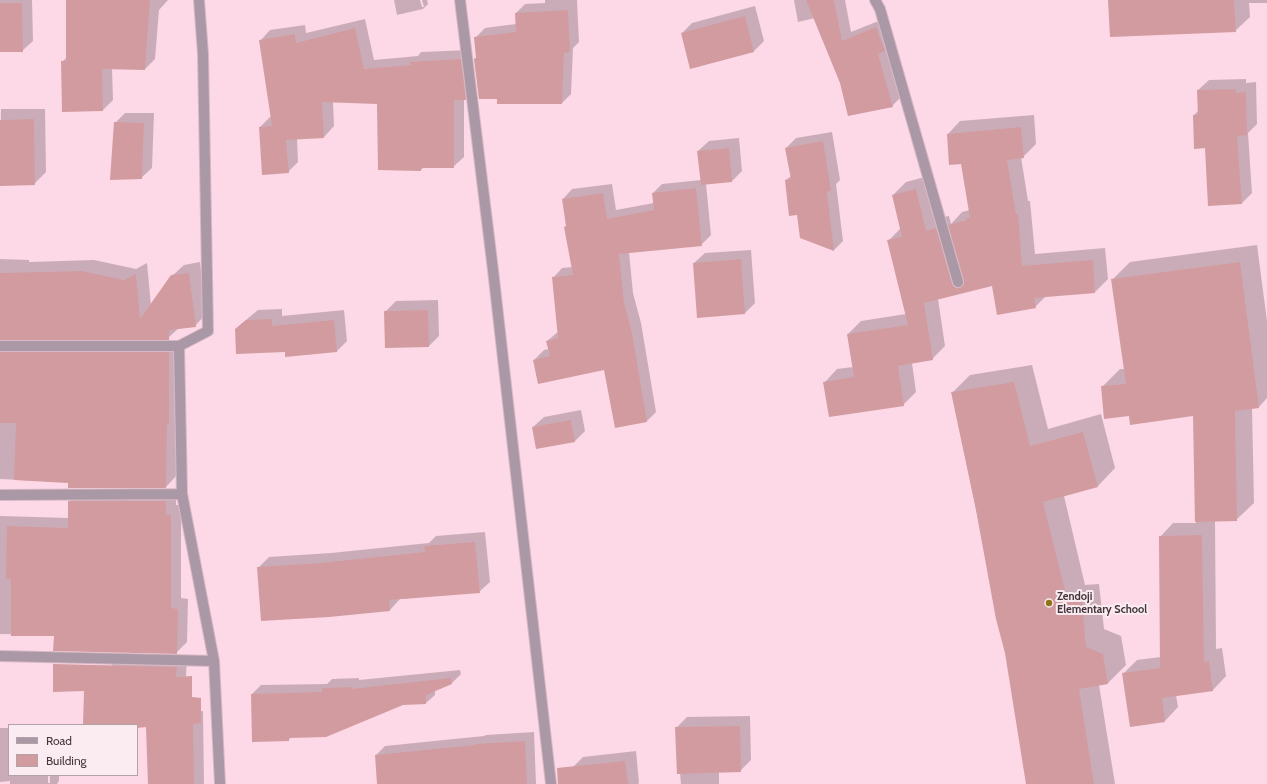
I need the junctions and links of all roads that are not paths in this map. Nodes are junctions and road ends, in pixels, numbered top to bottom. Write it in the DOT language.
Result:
graph roads {
  1 [pos="199,0"];
  2 [pos="460,0"];
  3 [pos="875,0"];
  4 [pos="958,282"];
  5 [pos="0,346"];
  6 [pos="179,346"];
  7 [pos="0,494"];
  8 [pos="182,494"];
  9 [pos="0,656"];
  10 [pos="214,661"];
  11 [pos="220,784"];
  12 [pos="551,784"];
  1 -- 6 [label="street"];
  2 -- 12 [label="street"];
  3 -- 4 [label="street"];
  5 -- 6 [label="street"];
  6 -- 8 [label="street"];
  7 -- 8 [label="street"];
  8 -- 10 [label="street"];
  9 -- 10 [label="street"];
  10 -- 11 [label="street"];
}
